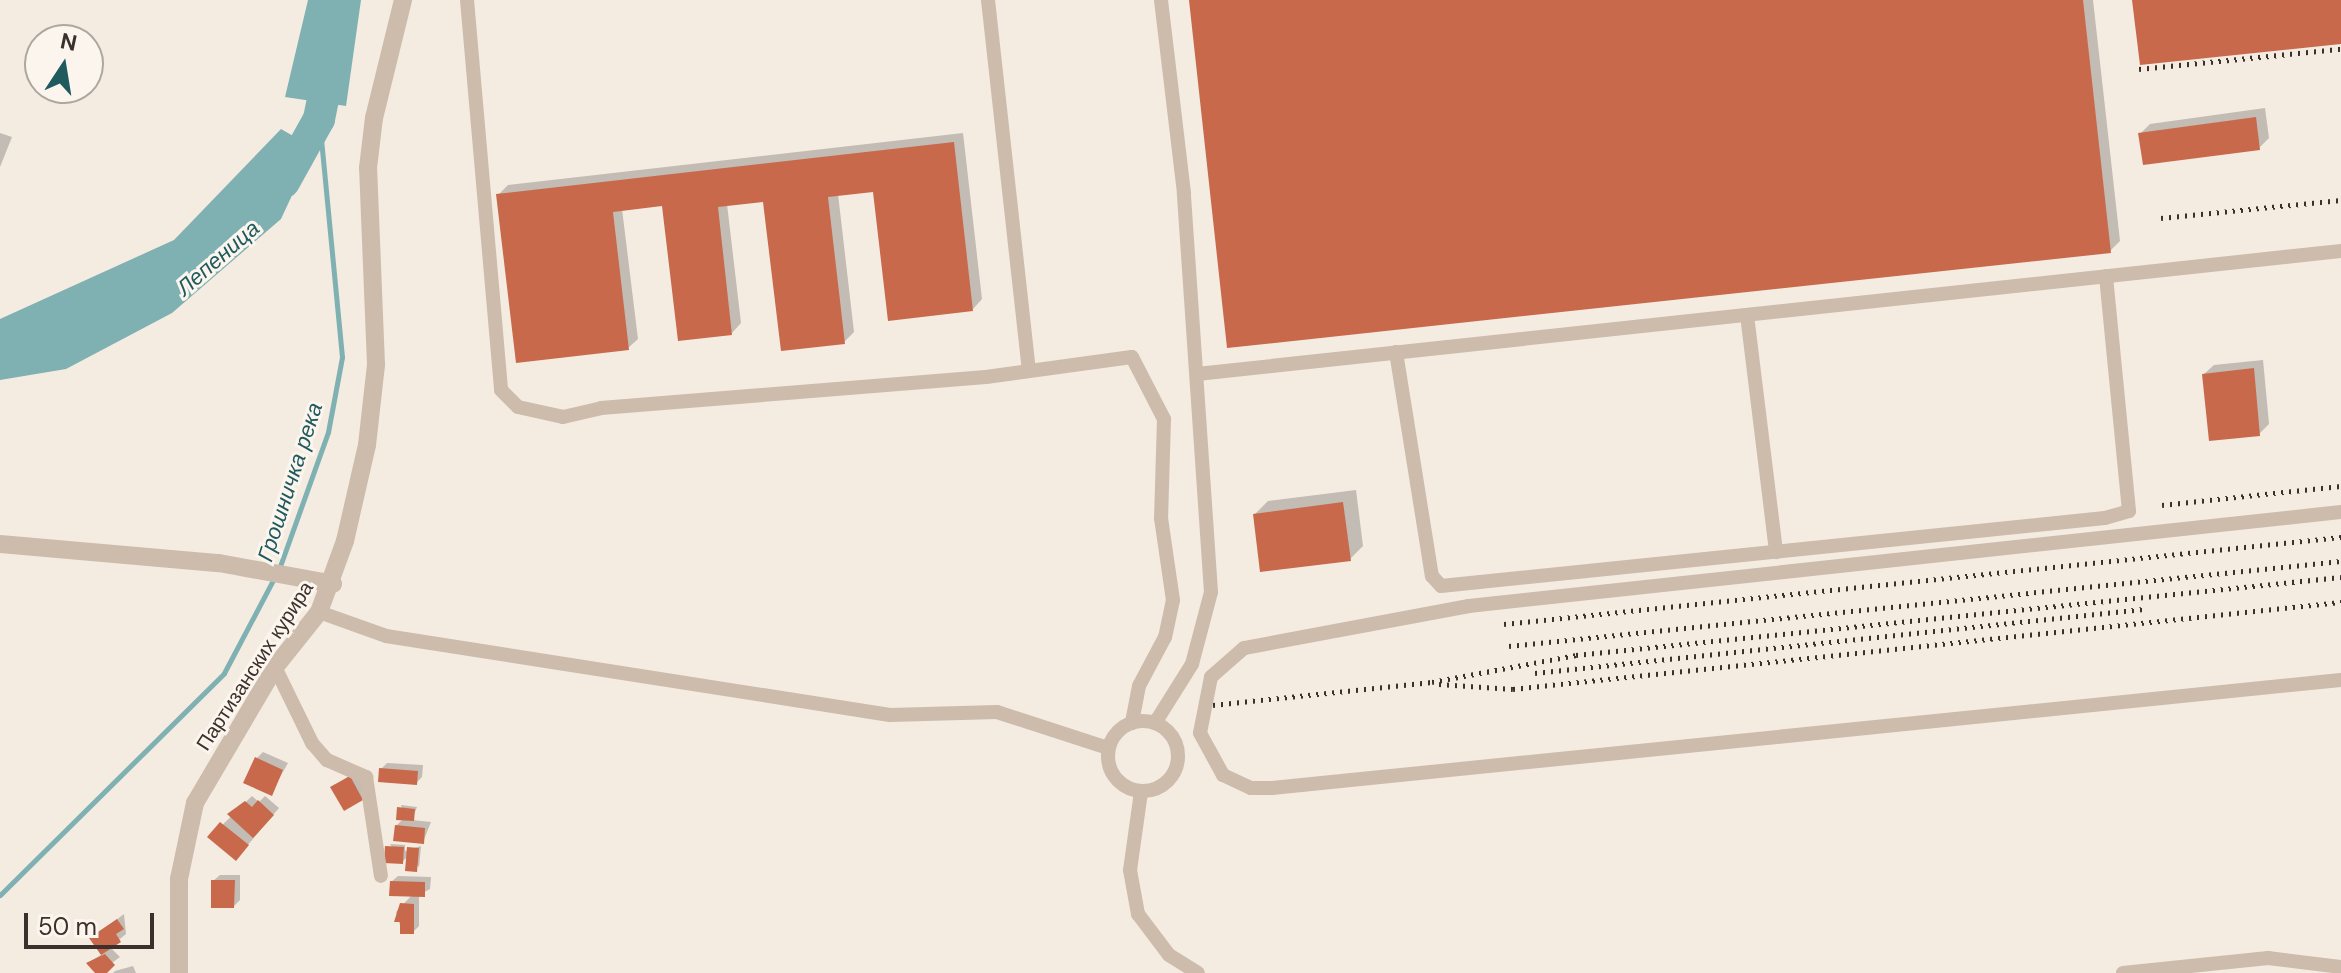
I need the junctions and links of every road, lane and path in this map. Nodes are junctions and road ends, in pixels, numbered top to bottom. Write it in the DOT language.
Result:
graph roads {
  1 [pos="403,0"];
  2 [pos="467,0"];
  3 [pos="988,0"];
  4 [pos="1161,0"];
  5 [pos="2341,251"];
  6 [pos="2106,276"];
  7 [pos="1747,315"];
  8 [pos="1396,352"];
  9 [pos="1029,371"];
  10 [pos="1197,374"];
  11 [pos="2341,512"];
  12 [pos="0,544"];
  13 [pos="1776,552"];
  14 [pos="333,584"];
  15 [pos="319,612"];
  16 [pos="275,667"];
  17 [pos="2341,680"];
  18 [pos="1132,723"];
  19 [pos="1155,723"];
  20 [pos="1108,748"];
  21 [pos="1141,792"];
  22 [pos="381,876"];
  23 [pos="2341,967"];
  24 [pos="179,973"];
  25 [pos="1198,973"];
  26 [pos="2123,973"];
  1 -- 14 [label="street, Партизанских курира"];
  2 -- 9 [label="street"];
  3 -- 9 [label="street"];
  4 -- 10 [label="street"];
  5 -- 6 [label="street"];
  6 -- 7 [label="street"];
  6 -- 13 [label="street"];
  7 -- 8 [label="street"];
  7 -- 13 [label="street"];
  8 -- 10 [label="street"];
  8 -- 13 [label="street"];
  9 -- 18 [label="street"];
  10 -- 19 [label="street"];
  11 -- 17 [label="street"];
  12 -- 14 [label="street"];
  14 -- 15 [label="street, Партизанских курира"];
  15 -- 16 [label="street, Партизанских курира"];
  15 -- 20 [label="street"];
  16 -- 22 [label="street"];
  16 -- 24 [label="street, Партизанских курира"];
  18 -- 19 [label="street"];
  18 -- 20 [label="street"];
  19 -- 21 [label="street"];
  20 -- 21 [label="street"];
  21 -- 25 [label="street"];
  23 -- 26 [label="street"];
}
